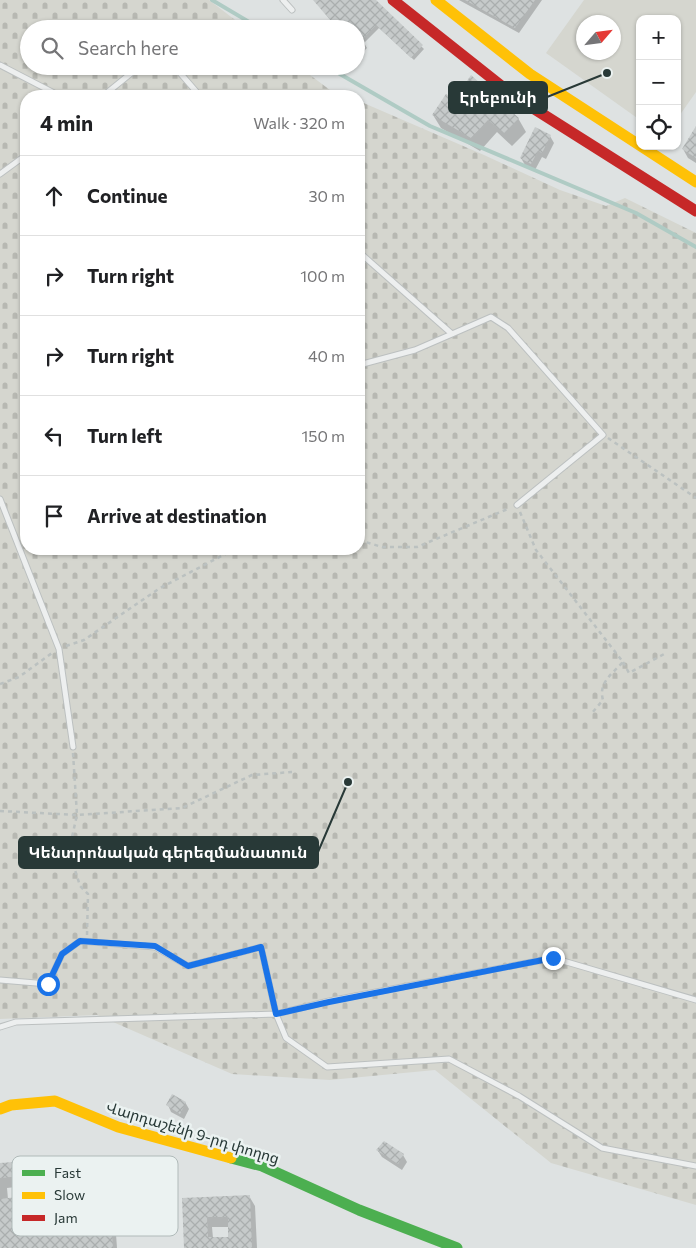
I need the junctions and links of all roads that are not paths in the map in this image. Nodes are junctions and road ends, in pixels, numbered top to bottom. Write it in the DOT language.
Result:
graph roads {
  1 [pos="283,0"];
  2 [pos="392,0"];
  3 [pos="436,0"];
  4 [pos="292,10"];
  5 [pos="0,65"];
  6 [pos="129,75"];
  7 [pos="182,75"];
  8 [pos="48,90"];
  9 [pos="110,90"];
  10 [pos="195,90"];
  11 [pos="20,159"];
  12 [pos="0,174"];
  13 [pos="696,182"];
  14 [pos="696,211"];
  15 [pos="365,257"];
  16 [pos="452,334"];
  17 [pos="365,363"];
  18 [pos="0,499"];
  19 [pos="517,505"];
  20 [pos="20,550"];
  21 [pos="22,555"];
  22 [pos="73,747"];
  23 [pos="0,980"];
  24 [pos="696,1000"];
  25 [pos="276,1014"];
  26 [pos="0,1027"];
  27 [pos="0,1109"];
  28 [pos="696,1166"];
  29 [pos="457,1248"];
  1 -- 4 [label="lane"];
  2 -- 14 [label="main road"];
  3 -- 13 [label="main road"];
  5 -- 8 [label="lane"];
  6 -- 9 [label="lane"];
  7 -- 10 [label="lane"];
  11 -- 12 [label="lane"];
  15 -- 16 [label="lane"];
  16 -- 17 [label="lane"];
  16 -- 19 [label="lane"];
  18 -- 20 [label="lane"];
  21 -- 22 [label="lane"];
  23 -- 25 [label="lane"];
  24 -- 25 [label="lane"];
  25 -- 26 [label="lane"];
  25 -- 28 [label="lane"];
  27 -- 29 [label="main road, Վարդաշենի 9-րդ փողոց"];
}
